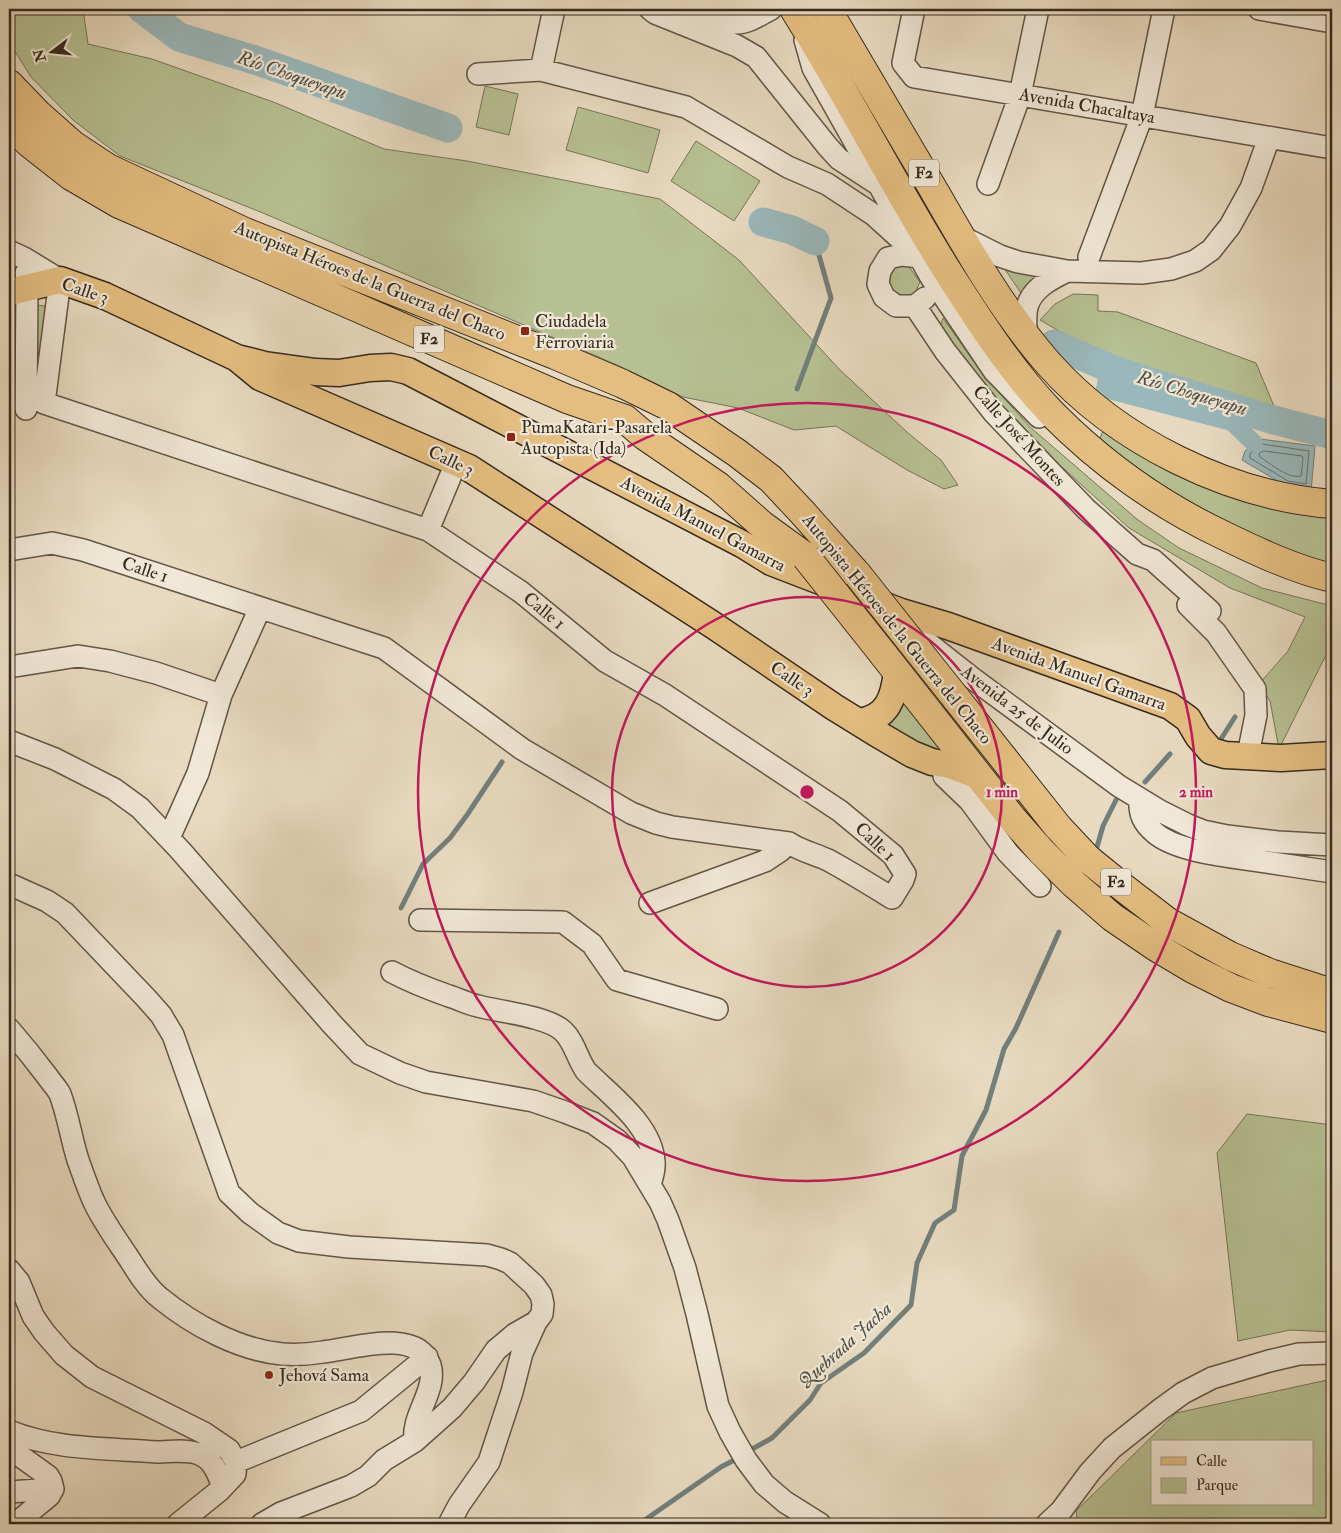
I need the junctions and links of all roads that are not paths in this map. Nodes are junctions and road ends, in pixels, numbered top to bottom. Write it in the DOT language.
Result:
graph roads {
  1 [pos="554,9"];
  2 [pos="650,9"];
  3 [pos="686,9"];
  4 [pos="827,9"];
  5 [pos="914,9"];
  6 [pos="1038,9"];
  7 [pos="1164,9"];
  8 [pos="1260,9"];
  9 [pos="782,11"];
  10 [pos="1332,22"];
  11 [pos="541,70"];
  12 [pos="478,74"];
  13 [pos="9,84"];
  14 [pos="1020,95"];
  15 [pos="1142,116"];
  16 [pos="9,123"];
  17 [pos="844,123"];
  18 [pos="1268,138"];
  19 [pos="1332,148"];
  20 [pos="839,159"];
  21 [pos="826,184"];
  22 [pos="988,184"];
  23 [pos="880,185"];
  24 [pos="874,215"];
  25 [pos="960,236"];
  26 [pos="16,254"];
  27 [pos="920,257"];
  28 [pos="1089,257"];
  29 [pos="888,258"];
  30 [pos="1067,270"];
  31 [pos="932,279"];
  32 [pos="60,280"];
  33 [pos="18,290"];
  34 [pos="915,306"];
  35 [pos="1026,334"];
  36 [pos="238,358"];
  37 [pos="26,408"];
  38 [pos="456,462"];
  39 [pos="1112,466"];
  40 [pos="1332,504"];
  41 [pos="428,530"];
  42 [pos="9,550"];
  43 [pos="1137,554"];
  44 [pos="1332,578"];
  45 [pos="260,608"];
  46 [pos="1210,611"];
  47 [pos="901,612"];
  48 [pos="890,663"];
  49 [pos="9,667"];
  50 [pos="221,695"];
  51 [pos="859,722"];
  52 [pos="9,741"];
  53 [pos="1248,755"];
  54 [pos="1332,755"];
  55 [pos="942,763"];
  56 [pos="980,776"];
  57 [pos="1140,799"];
  58 [pos="169,838"];
  59 [pos="789,842"];
  60 [pos="1332,846"];
  61 [pos="1332,872"];
  62 [pos="9,884"];
  63 [pos="1040,886"];
  64 [pos="650,903"];
  65 [pos="420,920"];
  66 [pos="392,972"];
  67 [pos="1332,993"];
  68 [pos="717,1008"];
  69 [pos="1332,1019"];
  70 [pos="9,1029"];
  71 [pos="650,1185"];
  72 [pos="9,1270"];
  73 [pos="536,1322"];
  74 [pos="1332,1353"];
  75 [pos="427,1358"];
  76 [pos="9,1430"];
  77 [pos="414,1441"];
  78 [pos="9,1448"];
  79 [pos="236,1462"];
  80 [pos="223,1487"];
  81 [pos="53,1489"];
  82 [pos="9,1492"];
  83 [pos="15,1524"];
  84 [pos="178,1524"];
  85 [pos="262,1524"];
  86 [pos="450,1524"];
  87 [pos="820,1524"];
  88 [pos="1047,1524"];
  1 -- 11 [label="street"];
  2 -- 20 [label="street"];
  3 -- 9 [label="street"];
  4 -- 25 [label="highway, F2"];
  5 -- 14 [label="street, Avenida Chacaltaya"];
  6 -- 14 [label="street"];
  7 -- 15 [label="street"];
  8 -- 10 [label="street"];
  9 -- 17 [label="street"];
  9 -- 39 [label="highway, F2"];
  11 -- 12 [label="street"];
  11 -- 21 [label="street"];
  13 -- 67 [label="highway, Autopista Héroes de la Guerra del Chaco / F2, bridge"];
  14 -- 15 [label="street, Avenida Chacaltaya"];
  14 -- 22 [label="street"];
  15 -- 18 [label="street, Avenida Chacaltaya"];
  15 -- 28 [label="street"];
  16 -- 48 [label="highway, Autopista Héroes de la Guerra del Chaco / F2, bridge"];
  17 -- 20 [label="street"];
  17 -- 23 [label="street"];
  18 -- 19 [label="street, Avenida Chacaltaya"];
  18 -- 30 [label="street"];
  20 -- 21 [label="street"];
  20 -- 23 [label="street"];
  21 -- 24 [label="street"];
  23 -- 27 [label="street"];
  24 -- 27 [label="street"];
  24 -- 29 [label="street"];
  25 -- 30 [label="street"];
  25 -- 35 [label="highway, F2"];
  26 -- 32 [label="street"];
  26 -- 33 [label="street"];
  27 -- 29 [label="street"];
  27 -- 31 [label="street"];
  29 -- 34 [label="street"];
  30 -- 35 [label="street"];
  31 -- 34 [label="street"];
  31 -- 39 [label="street"];
  32 -- 33 [label="main road, Calle 3"];
  32 -- 36 [label="main road, Calle 3"];
  32 -- 37 [label="street"];
  33 -- 37 [label="street"];
  34 -- 43 [label="street, Calle José Montes"];
  35 -- 40 [label="highway, F2"];
  36 -- 38 [label="main road, Calle 3"];
  36 -- 47 [label="main road, Avenida Manuel Gamarra"];
  37 -- 41 [label="street, Calle 1"];
  38 -- 41 [label="street"];
  38 -- 51 [label="main road, Calle 3"];
  39 -- 44 [label="highway, F2"];
  41 -- 59 [label="street, Calle 1"];
  42 -- 45 [label="street, Calle 1"];
  43 -- 46 [label="street, Calle José Montes"];
  43 -- 53 [label="street, Calle José Montes"];
  45 -- 50 [label="street"];
  45 -- 59 [label="street, Calle 1"];
  47 -- 53 [label="main road, Avenida Manuel Gamarra"];
  47 -- 57 [label="street, Avenida 25 de Julio"];
  48 -- 51 [label="main road"];
  48 -- 56 [label="highway, Autopista Héroes de la Guerra del Chaco / F2"];
  49 -- 50 [label="street"];
  50 -- 58 [label="street"];
  51 -- 55 [label="main road, Calle 3"];
  52 -- 58 [label="street"];
  53 -- 54 [label="main road, Avenida Manuel Gamarra"];
  55 -- 56 [label="main road, Calle 3"];
  55 -- 63 [label="street"];
  56 -- 69 [label="highway, Autopista Héroes de la Guerra del Chaco / F2"];
  57 -- 60 [label="street, Avenida 25 de Julio"];
  57 -- 61 [label="street"];
  58 -- 71 [label="street"];
  59 -- 64 [label="street"];
  62 -- 73 [label="street"];
  65 -- 68 [label="street"];
  66 -- 71 [label="street"];
  70 -- 75 [label="street"];
  71 -- 87 [label="street"];
  72 -- 79 [label="street"];
  73 -- 77 [label="street"];
  73 -- 86 [label="street"];
  74 -- 88 [label="street"];
  75 -- 77 [label="street"];
  75 -- 79 [label="street"];
  76 -- 80 [label="street"];
  77 -- 85 [label="street"];
  78 -- 81 [label="street"];
  79 -- 80 [label="street"];
  80 -- 84 [label="street"];
  81 -- 82 [label="street"];
  81 -- 83 [label="street"];
}
